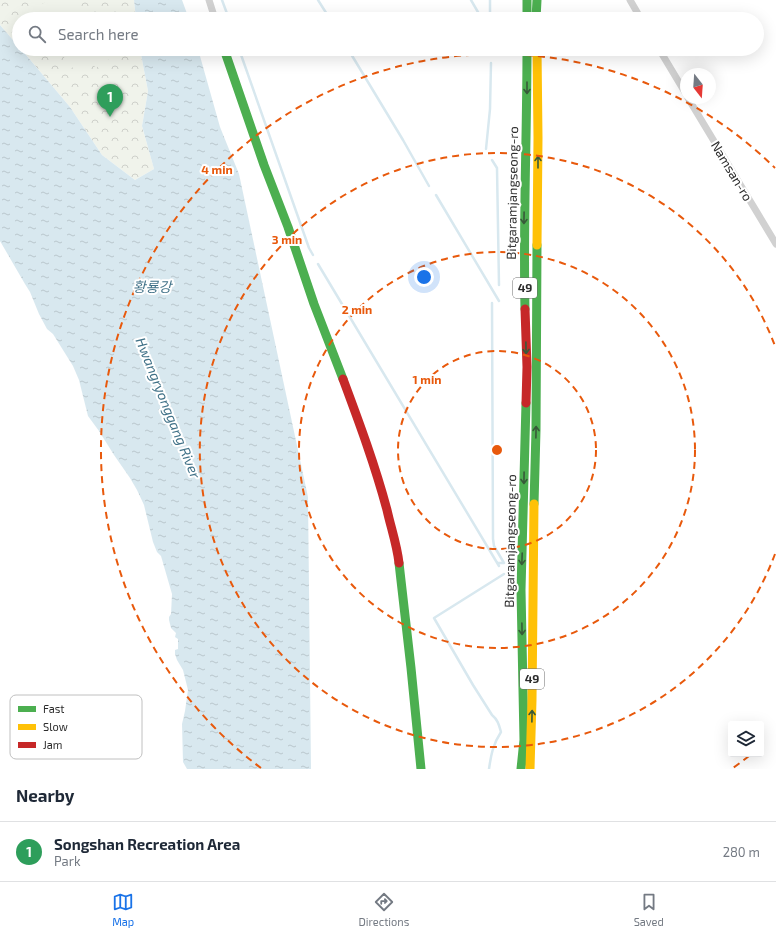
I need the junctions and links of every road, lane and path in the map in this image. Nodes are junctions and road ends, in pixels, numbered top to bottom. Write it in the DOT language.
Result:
graph roads {
  1 [pos="209,0"];
  2 [pos="527,0"];
  3 [pos="536,0"];
  4 [pos="630,0"];
  5 [pos="213,12"];
  6 [pos="527,12"];
  7 [pos="536,12"];
  8 [pos="637,12"];
  9 [pos="226,56"];
  10 [pos="527,56"];
  11 [pos="537,56"];
  12 [pos="663,56"];
  13 [pos="680,84"];
  14 [pos="692,104"];
  15 [pos="776,244"];
  16 [pos="421,769"];
  17 [pos="521,769"];
  18 [pos="530,769"];
  1 -- 5 [label="street"];
  2 -- 6 [label="main road"];
  3 -- 7 [label="main road"];
  4 -- 8 [label="street"];
  9 -- 16 [label="main road"];
  10 -- 17 [label="main road, Bitgaramjangseong-ro / 49, one-way"];
  18 -- 11 [label="main road, Bitgaramjangseong-ro / 49, one-way"];
  12 -- 13 [label="street"];
  14 -- 15 [label="street, Namsan-ro"];
}
